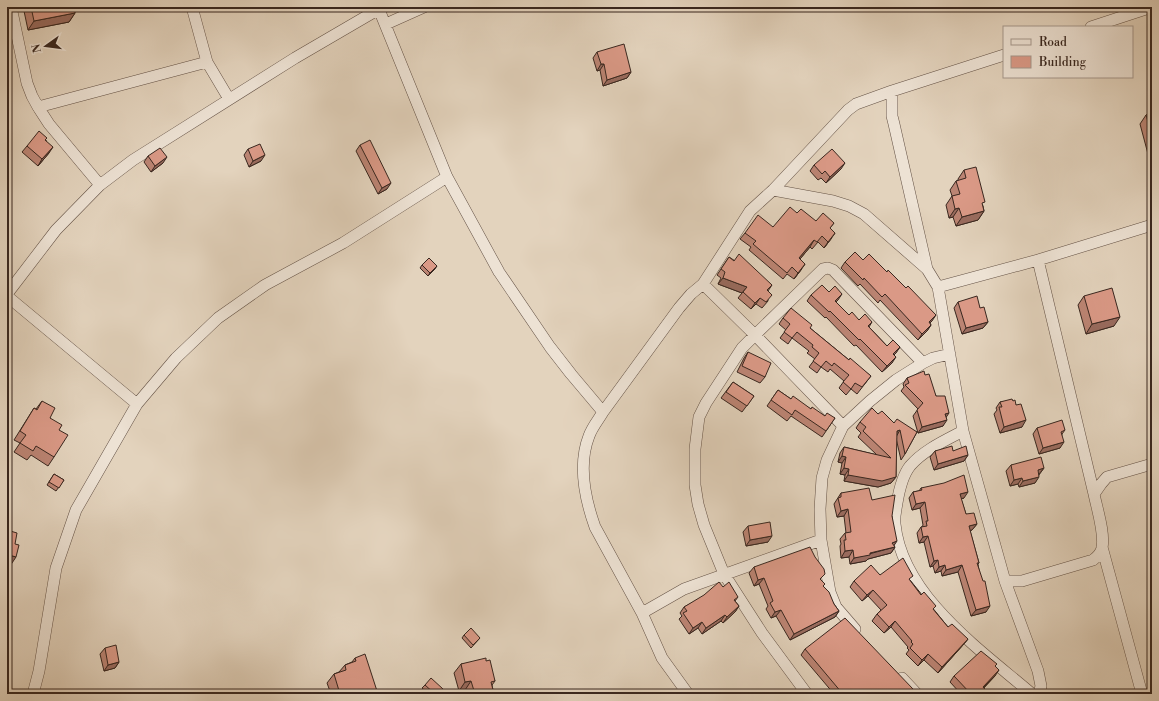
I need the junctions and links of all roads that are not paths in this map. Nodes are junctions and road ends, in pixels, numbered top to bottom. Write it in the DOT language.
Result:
graph roads {
  1 [pos="11,7"];
  2 [pos="192,7"];
  3 [pos="424,7"];
  4 [pos="1152,7"];
  5 [pos="378,8"];
  6 [pos="386,24"];
  7 [pos="1094,26"];
  8 [pos="1003,55"];
  9 [pos="207,62"];
  10 [pos="892,91"];
  11 [pos="229,99"];
  12 [pos="38,107"];
  13 [pos="447,177"];
  14 [pos="100,185"];
  15 [pos="773,190"];
  16 [pos="1152,225"];
  17 [pos="1038,260"];
  18 [pos="927,269"];
  19 [pos="703,284"];
  20 [pos="938,287"];
  21 [pos="7,295"];
  22 [pos="754,335"];
  23 [pos="950,354"];
  24 [pos="923,363"];
  25 [pos="136,404"];
  26 [pos="604,412"];
  27 [pos="843,426"];
  28 [pos="963,431"];
  29 [pos="1152,464"];
  30 [pos="1094,494"];
  31 [pos="821,540"];
  32 [pos="1102,547"];
  33 [pos="724,574"];
  34 [pos="1005,581"];
  35 [pos="642,613"];
  36 [pos="863,638"];
  37 [pos="896,672"];
  38 [pos="33,694"];
  39 [pos="688,694"];
  40 [pos="807,694"];
  41 [pos="917,694"];
  42 [pos="1032,694"];
  43 [pos="1039,694"];
  44 [pos="1142,694"];
  1 -- 12 [label="street"];
  2 -- 9 [label="street"];
  3 -- 6 [label="street"];
  4 -- 7 [label="street"];
  5 -- 6 [label="street"];
  5 -- 11 [label="street"];
  6 -- 13 [label="street"];
  8 -- 10 [label="street"];
  9 -- 11 [label="street"];
  9 -- 12 [label="street"];
  10 -- 15 [label="street"];
  10 -- 18 [label="street"];
  11 -- 14 [label="street"];
  12 -- 14 [label="street"];
  13 -- 25 [label="street"];
  13 -- 26 [label="street"];
  14 -- 21 [label="street"];
  15 -- 18 [label="street"];
  15 -- 19 [label="street"];
  16 -- 17 [label="street"];
  17 -- 20 [label="street"];
  17 -- 30 [label="street"];
  18 -- 20 [label="street"];
  19 -- 22 [label="street"];
  19 -- 26 [label="street"];
  20 -- 23 [label="street"];
  21 -- 25 [label="street"];
  22 -- 24 [label="street"];
  22 -- 27 [label="street"];
  22 -- 33 [label="street"];
  23 -- 24 [label="street"];
  23 -- 28 [label="street"];
  24 -- 27 [label="street"];
  25 -- 38 [label="street"];
  26 -- 35 [label="street"];
  27 -- 31 [label="street"];
  28 -- 34 [label="street"];
  28 -- 42 [label="street"];
  29 -- 30 [label="street"];
  30 -- 32 [label="street"];
  31 -- 33 [label="street"];
  31 -- 36 [label="street"];
  32 -- 34 [label="street"];
  32 -- 44 [label="street"];
  33 -- 35 [label="street"];
  33 -- 40 [label="street"];
  34 -- 43 [label="street"];
  35 -- 39 [label="street"];
  37 -- 41 [label="street"];
}
